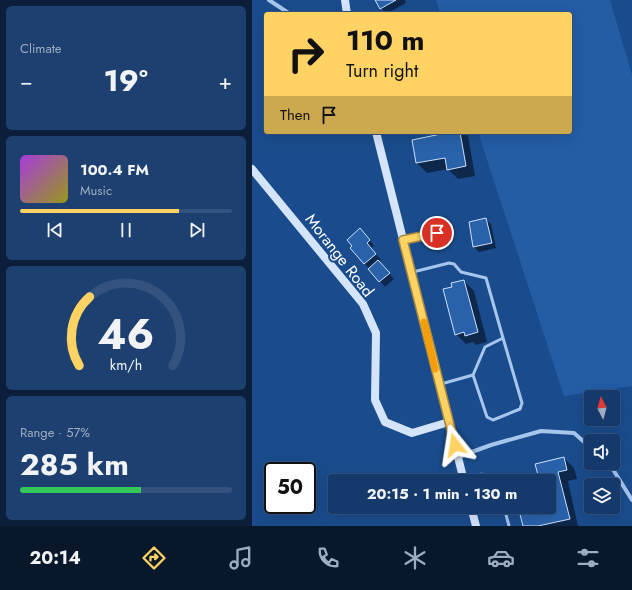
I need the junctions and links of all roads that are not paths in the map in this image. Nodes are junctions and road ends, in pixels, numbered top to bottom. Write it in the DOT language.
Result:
graph roads {
  1 [pos="269,0"];
  2 [pos="345,0"];
  3 [pos="287,12"];
  4 [pos="347,12"];
  5 [pos="376,134"];
  6 [pos="252,169"];
  7 [pos="437,233"];
  8 [pos="403,240"];
  9 [pos="411,272"];
  10 [pos="503,338"];
  11 [pos="473,375"];
  12 [pos="439,384"];
  13 [pos="449,422"];
  14 [pos="584,442"];
  15 [pos="458,457"];
  16 [pos="613,470"];
  17 [pos="463,474"];
  18 [pos="632,500"];
  19 [pos="473,514"];
  20 [pos="506,514"];
  21 [pos="476,526"];
  22 [pos="509,526"];
  1 -- 3 [label="street"];
  2 -- 4 [label="main road"];
  5 -- 8 [label="main road"];
  6 -- 13 [label="main road, Morange Road"];
  7 -- 8 [label="lane"];
  8 -- 9 [label="main road"];
  9 -- 10 [label="lane"];
  9 -- 12 [label="main road"];
  10 -- 11 [label="lane"];
  10 -- 11 [label="lane"];
  11 -- 12 [label="lane"];
  12 -- 13 [label="main road"];
  13 -- 15 [label="main road"];
  14 -- 15 [label="street"];
  15 -- 17 [label="main road"];
  16 -- 18 [label="street"];
  19 -- 21 [label="main road"];
  20 -- 22 [label="lane"];
}
